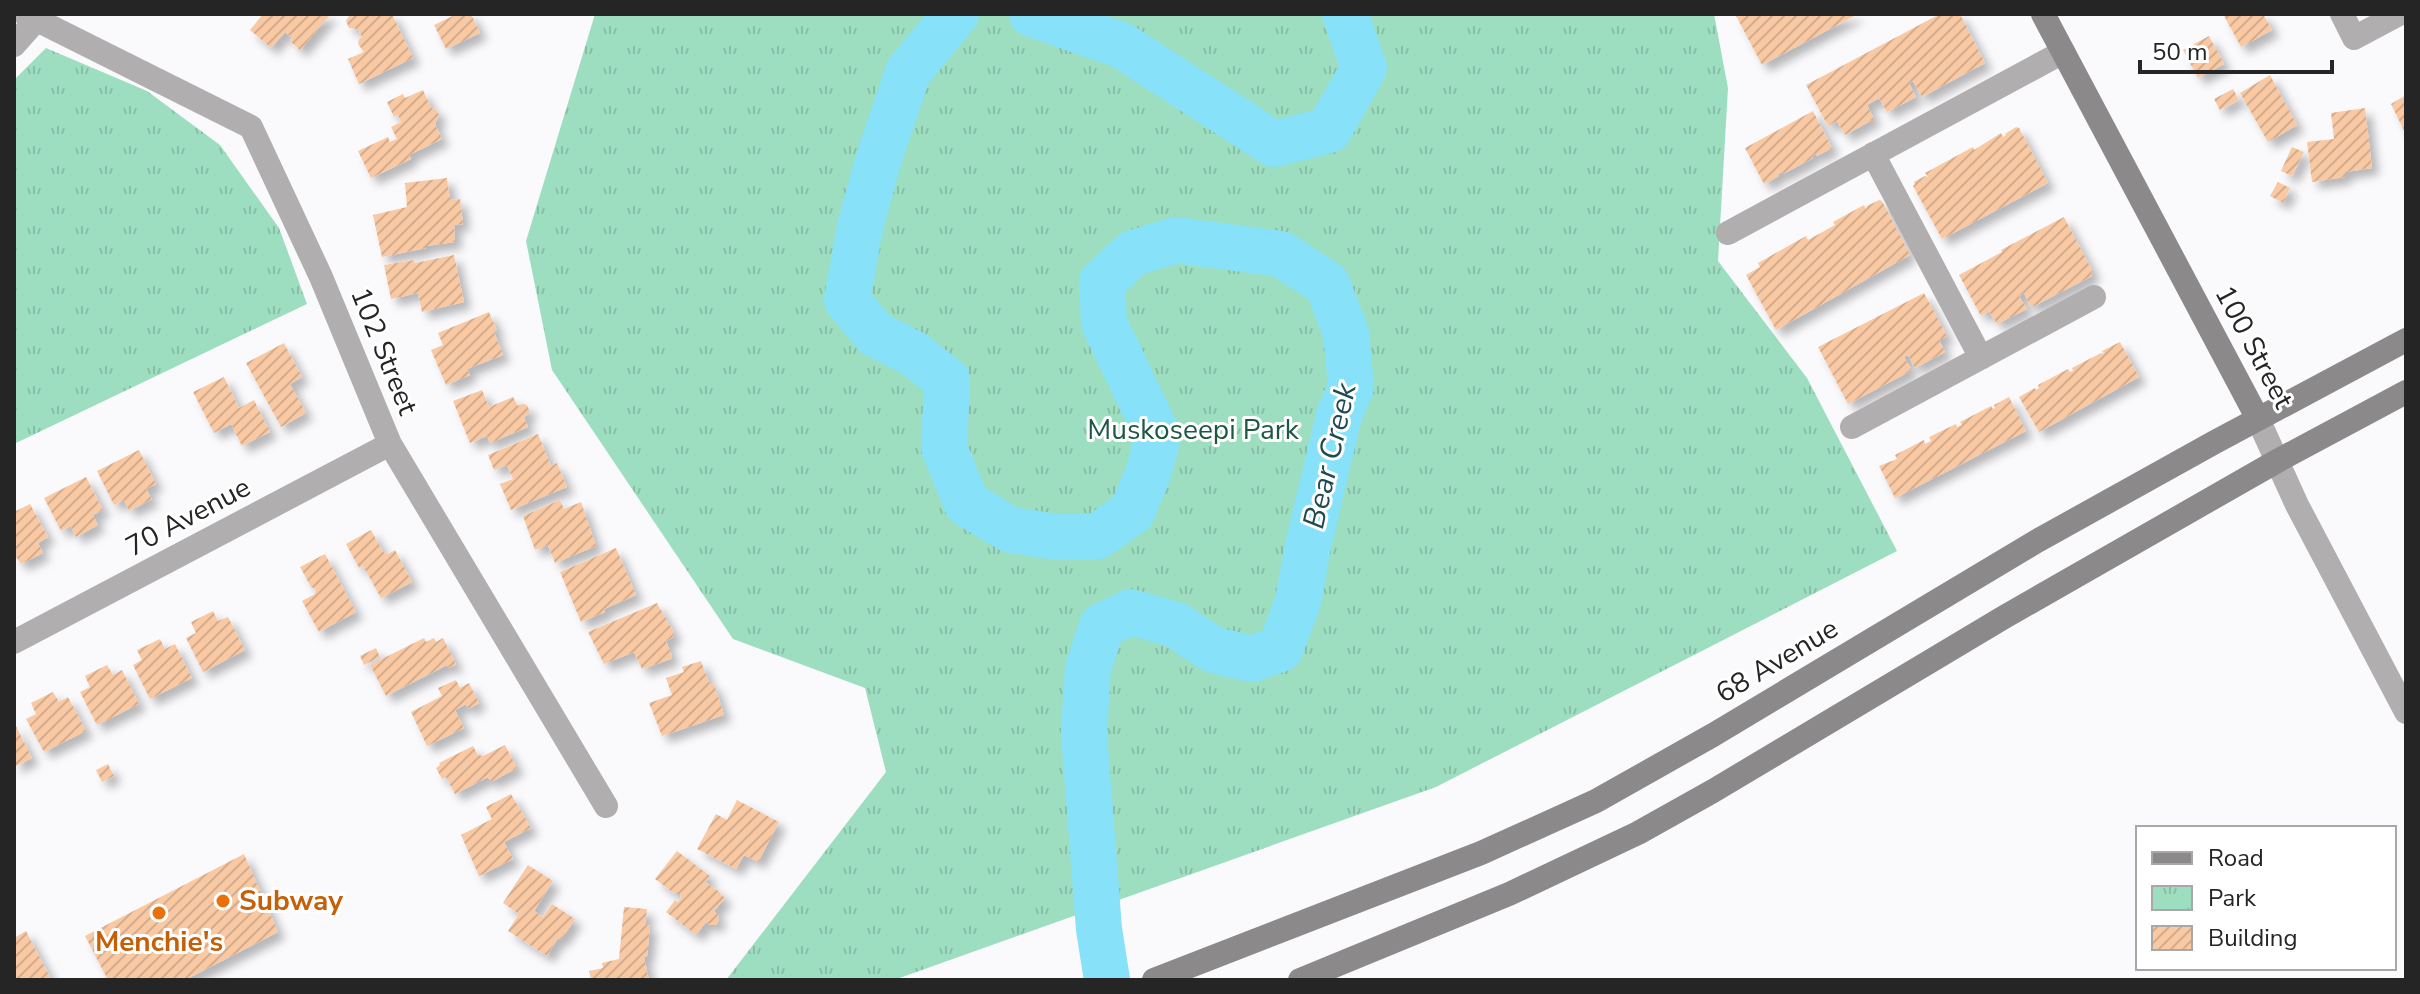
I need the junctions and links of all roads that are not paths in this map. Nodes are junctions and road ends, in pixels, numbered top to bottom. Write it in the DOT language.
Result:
graph roads {
  1 [pos="2043,14"];
  2 [pos="2342,14"];
  3 [pos="2399,14"];
  4 [pos="31,17"];
  5 [pos="14,45"];
  6 [pos="2063,52"];
  7 [pos="1873,154"];
  8 [pos="1728,233"];
  9 [pos="2094,297"];
  10 [pos="2406,340"];
  11 [pos="1981,358"];
  12 [pos="2406,392"];
  13 [pos="2258,419"];
  14 [pos="1852,427"];
  15 [pos="390,444"];
  16 [pos="2279,460"];
  17 [pos="14,642"];
  18 [pos="2406,712"];
  19 [pos="606,806"];
  20 [pos="1305,978"];
  21 [pos="1154,980"];
  1 -- 6 [label="main road, 100 Street"];
  2 -- 3 [label="street"];
  4 -- 5 [label="street"];
  4 -- 15 [label="street, 102 Street"];
  6 -- 7 [label="street"];
  6 -- 13 [label="main road, 100 Street"];
  7 -- 8 [label="street"];
  7 -- 11 [label="street"];
  9 -- 11 [label="street"];
  10 -- 13 [label="main road, 68 Avenue"];
  11 -- 14 [label="street"];
  12 -- 16 [label="main road"];
  13 -- 16 [label="street, 100 Street"];
  13 -- 21 [label="main road, 68 Avenue"];
  15 -- 17 [label="street, 70 Avenue"];
  15 -- 19 [label="street, 102 Street"];
  16 -- 18 [label="street, 100 Street"];
  16 -- 20 [label="main road"];
}
